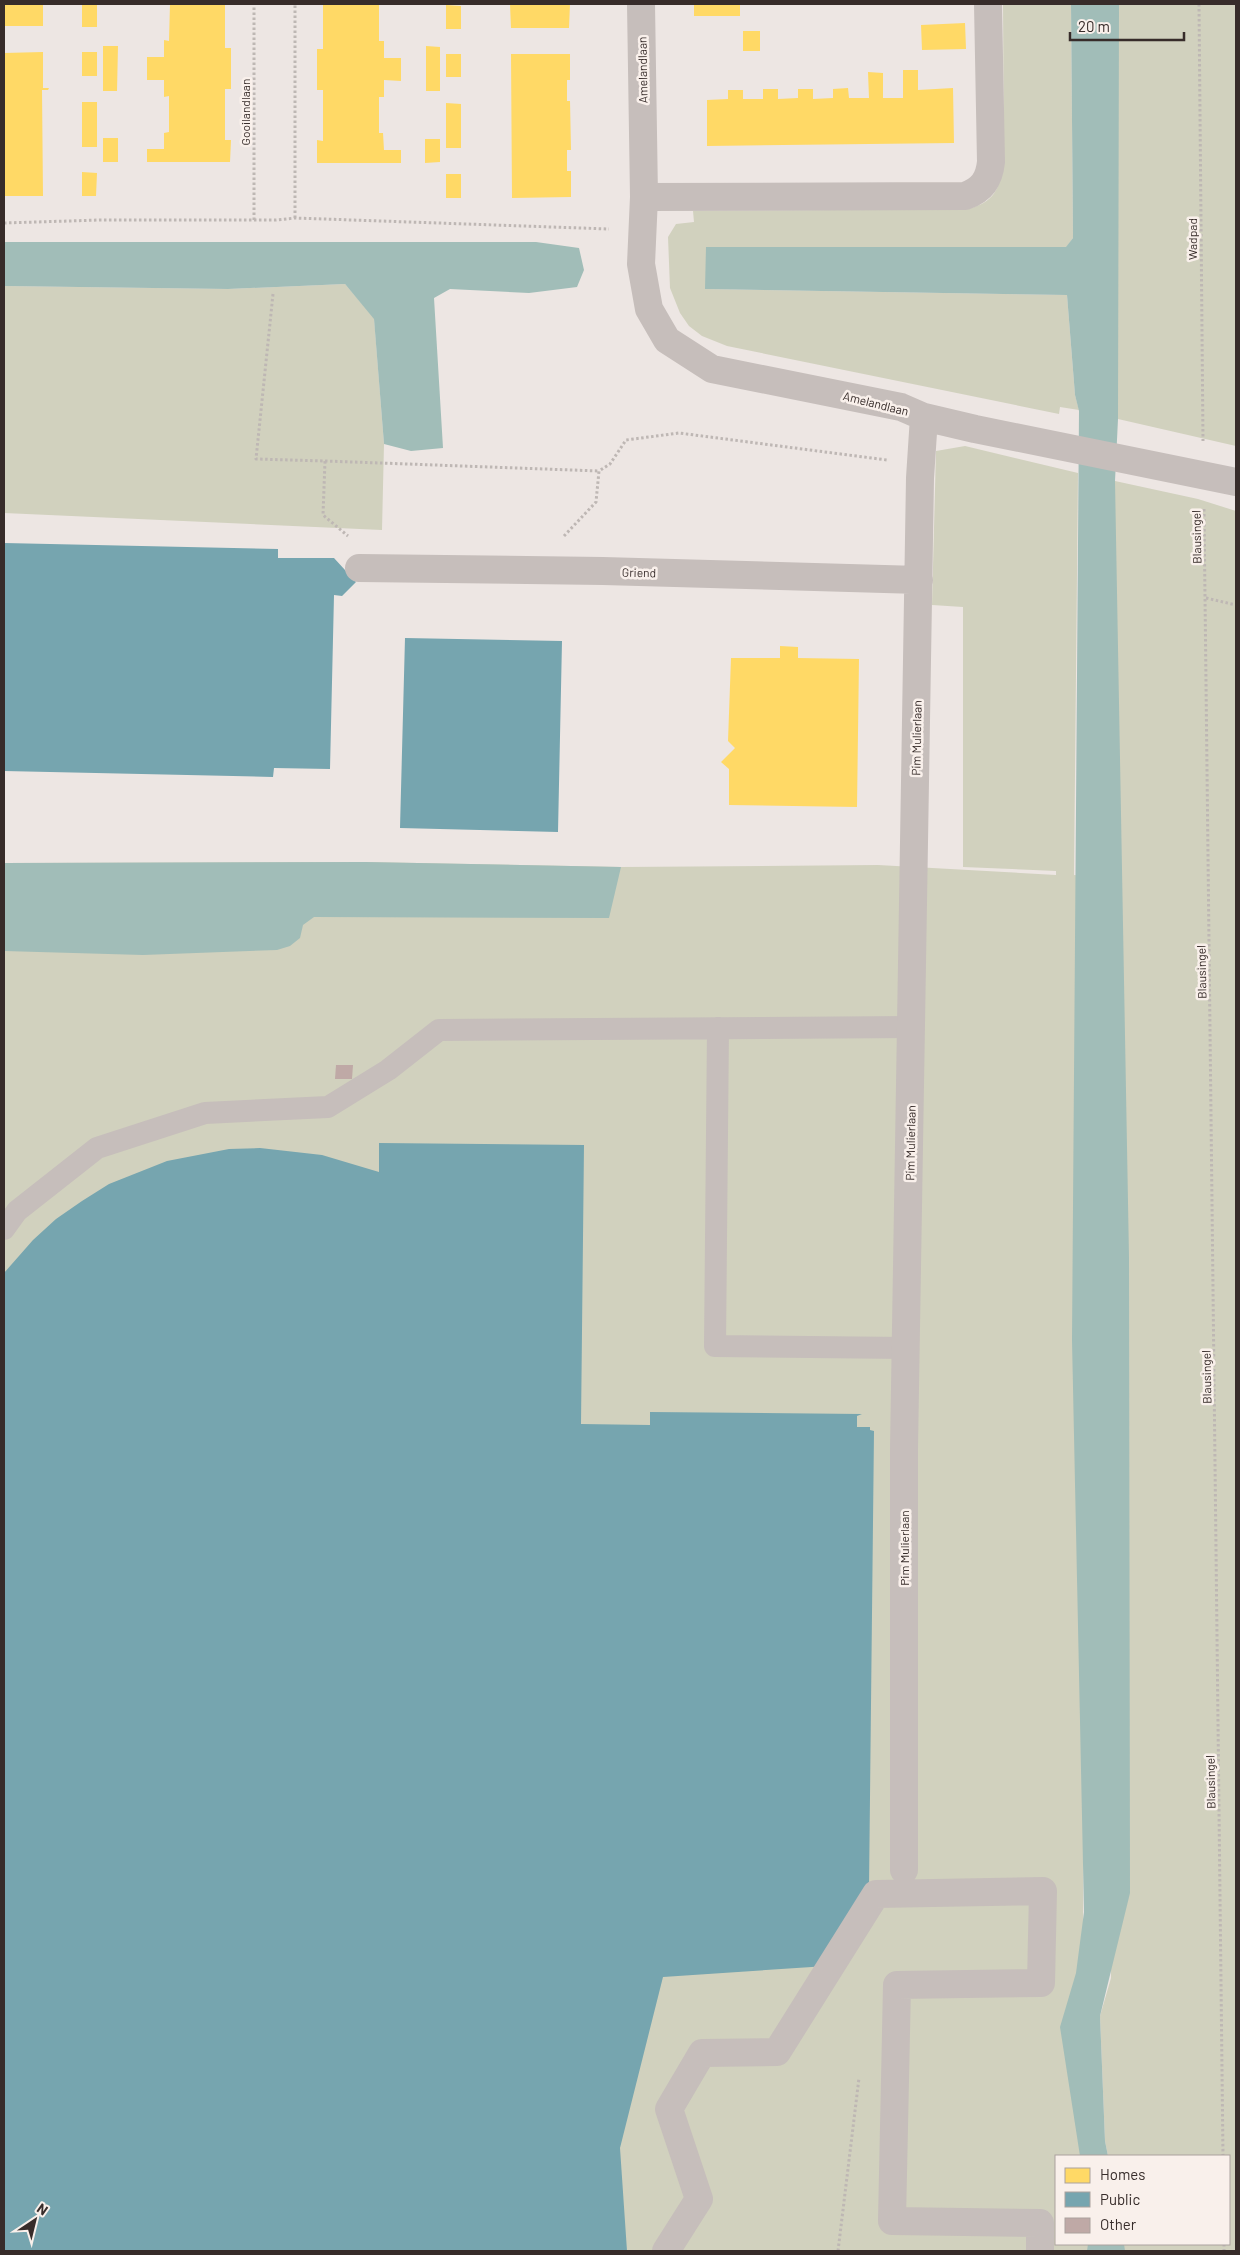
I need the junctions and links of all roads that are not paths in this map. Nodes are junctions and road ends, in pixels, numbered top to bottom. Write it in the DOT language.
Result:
graph roads {
  1 [pos="641,4"];
  2 [pos="988,4"];
  3 [pos="644,197"];
  4 [pos="924,417"];
  5 [pos="1236,482"];
  6 [pos="359,568"];
  7 [pos="919,580"];
  8 [pos="912,1027"];
  9 [pos="718,1028"];
  10 [pos="4,1229"];
  11 [pos="906,1348"];
  12 [pos="904,1870"];
  13 [pos="666,2251"];
  14 [pos="1040,2251"];
  1 -- 3 [label="street, Amelandlaan"];
  2 -- 3 [label="street"];
  3 -- 4 [label="street, Amelandlaan"];
  4 -- 5 [label="street, Amelandlaan"];
  4 -- 7 [label="street, Pim Mulierlaan"];
  6 -- 7 [label="street, Griend"];
  7 -- 8 [label="street, Pim Mulierlaan"];
  8 -- 9 [label="lane"];
  8 -- 11 [label="street, Pim Mulierlaan"];
  9 -- 10 [label="lane"];
  9 -- 11 [label="lane"];
  11 -- 12 [label="street, Pim Mulierlaan"];
  13 -- 14 [label="street"];
}
